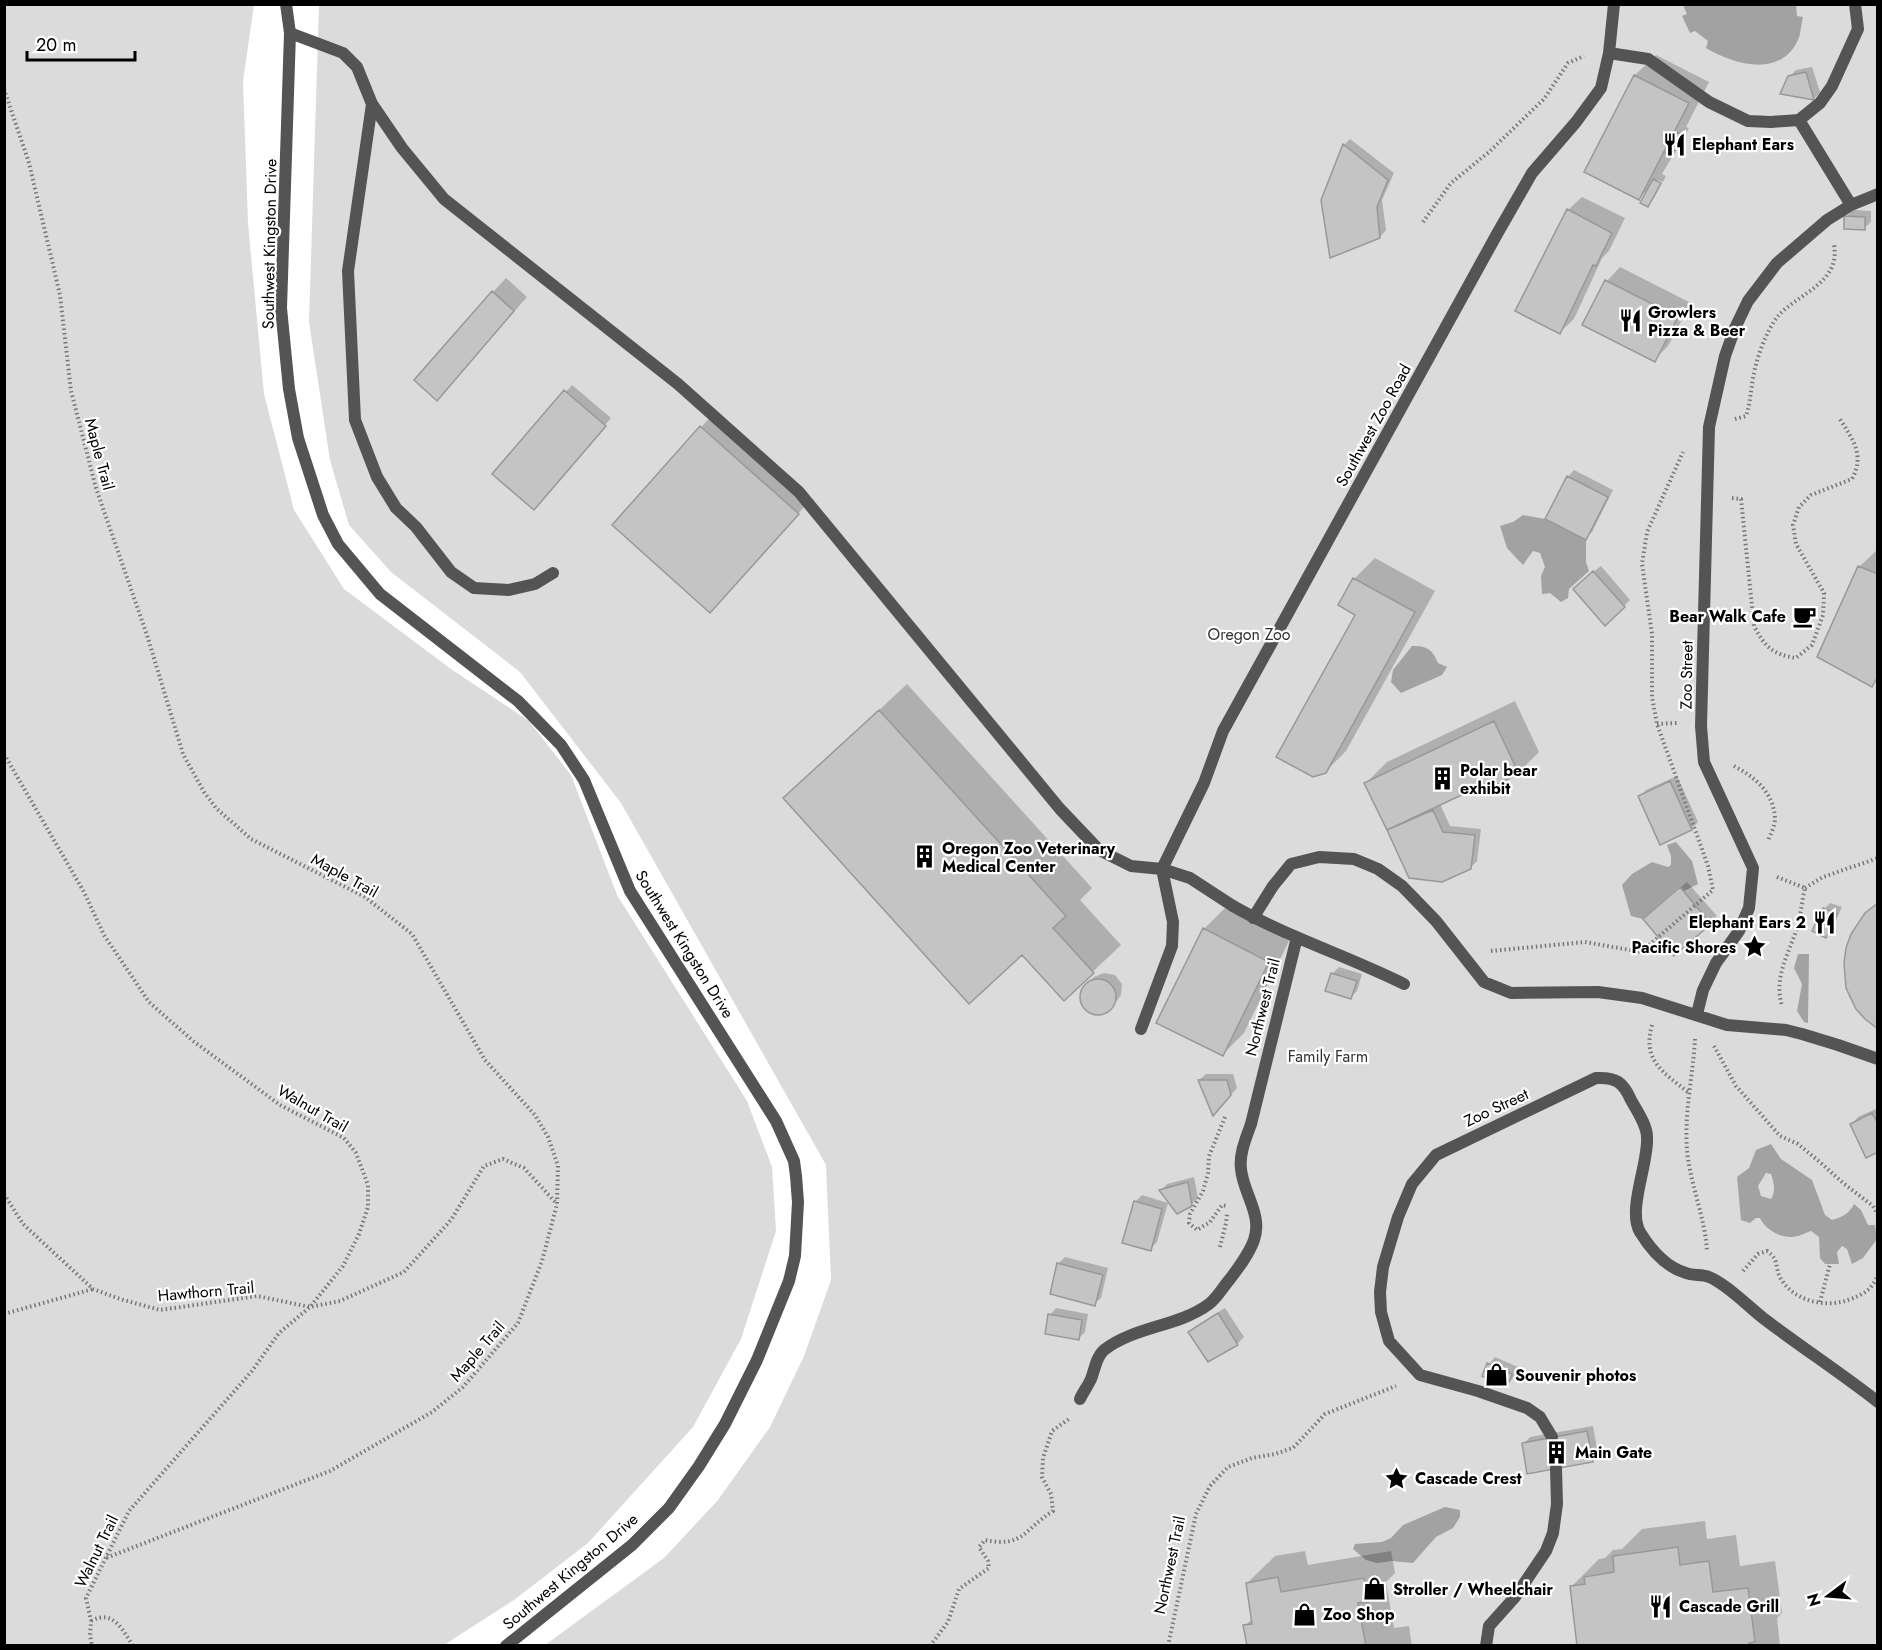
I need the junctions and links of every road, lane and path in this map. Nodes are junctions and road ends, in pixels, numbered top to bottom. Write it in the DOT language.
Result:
graph roads {
  1 [pos="286,4"];
  2 [pos="1614,4"];
  3 [pos="1855,4"];
  4 [pos="290,33"];
  5 [pos="1609,53"];
  6 [pos="4,88"];
  7 [pos="372,104"];
  8 [pos="1799,120"];
  9 [pos="1878,194"];
  10 [pos="1851,205"];
  11 [pos="1827,220"];
  12 [pos="1423,222"];
  13 [pos="1840,419"];
  14 [pos="1709,427"];
  15 [pos="1707,495"];
  16 [pos="553,573"];
  17 [pos="1676,723"];
  18 [pos="1657,724"];
  19 [pos="4,754"];
  20 [pos="1704,762"];
  21 [pos="1878,858"];
  22 [pos="1753,868"];
  23 [pos="1162,869"];
  24 [pos="1805,888"];
  25 [pos="1253,918"];
  26 [pos="1297,937"];
  27 [pos="1463,953"];
  28 [pos="1404,984"];
  29 [pos="1697,1014"];
  30 [pos="1653,1021"];
  31 [pos="1141,1029"];
  32 [pos="1786,1030"];
  33 [pos="1878,1059"];
  34 [pos="1736,1086"];
  35 [pos="1689,1093"];
  36 [pos="1226,1116"];
  37 [pos="4,1194"];
  38 [pos="557,1204"];
  39 [pos="1878,1215"];
  40 [pos="1707,1243"];
  41 [pos="1216,1257"];
  42 [pos="1830,1264"];
  43 [pos="1878,1274"];
  44 [pos="1739,1276"];
  45 [pos="93,1289"];
  46 [pos="1820,1302"];
  47 [pos="310,1306"];
  48 [pos="4,1314"];
  49 [pos="1420,1375"];
  50 [pos="1080,1399"];
  51 [pos="1878,1402"];
  52 [pos="1552,1437"];
  53 [pos="1556,1468"];
  54 [pos="106,1558"];
  55 [pos="91,1621"];
  56 [pos="92,1646"];
  57 [pos="133,1646"];
  58 [pos="506,1646"];
  59 [pos="930,1646"];
  60 [pos="1168,1646"];
  61 [pos="1486,1646"];
  1 -- 4 [label="street, Southwest Kingston Drive"];
  2 -- 5 [label="street, Southwest Zoo Road"];
  3 -- 8 [label="street"];
  4 -- 7 [label="street"];
  4 -- 58 [label="street, Southwest Kingston Drive"];
  5 -- 8 [label="street"];
  5 -- 12 [label="path"];
  5 -- 23 [label="street, Southwest Zoo Road"];
  6 -- 38 [label="path, Maple Trail"];
  7 -- 16 [label="street"];
  7 -- 23 [label="street"];
  8 -- 10 [label="street"];
  9 -- 10 [label="street, Zoo Street"];
  10 -- 11 [label="street, Zoo Street"];
  11 -- 14 [label="street, Zoo Street"];
  11 -- 14 [label="path"];
  13 -- 15 [label="path"];
  14 -- 15 [label="street, Zoo Street"];
  14 -- 18 [label="path"];
  15 -- 20 [label="street, Zoo Street"];
  17 -- 18 [label="path"];
  18 -- 27 [label="path"];
  19 -- 47 [label="path, Walnut Trail"];
  20 -- 22 [label="street, Zoo Street"];
  20 -- 22 [label="path"];
  21 -- 24 [label="path"];
  22 -- 24 [label="path"];
  22 -- 29 [label="street"];
  23 -- 25 [label="street"];
  23 -- 31 [label="street"];
  24 -- 32 [label="path"];
  25 -- 26 [label="street"];
  25 -- 27 [label="street"];
  26 -- 28 [label="street"];
  26 -- 50 [label="street, Northwest Trail"];
  27 -- 29 [label="street"];
  29 -- 32 [label="street"];
  29 -- 35 [label="path"];
  30 -- 35 [label="path"];
  32 -- 33 [label="street"];
  34 -- 39 [label="path"];
  35 -- 40 [label="path"];
  36 -- 41 [label="path"];
  37 -- 45 [label="path, Hawthorn Trail"];
  38 -- 47 [label="path, Hawthorn Trail"];
  38 -- 54 [label="path, Maple Trail"];
  42 -- 46 [label="path"];
  43 -- 46 [label="path"];
  44 -- 46 [label="path"];
  45 -- 47 [label="path, Hawthorn Trail"];
  45 -- 48 [label="path"];
  47 -- 54 [label="path, Walnut Trail"];
  49 -- 51 [label="street, Zoo Street"];
  49 -- 52 [label="street"];
  49 -- 60 [label="path, Northwest Trail"];
  50 -- 59 [label="path"];
  53 -- 61 [label="street"];
  54 -- 55 [label="path, Walnut Trail"];
  55 -- 56 [label="path, Walnut Trail"];
  55 -- 57 [label="path"];
}
